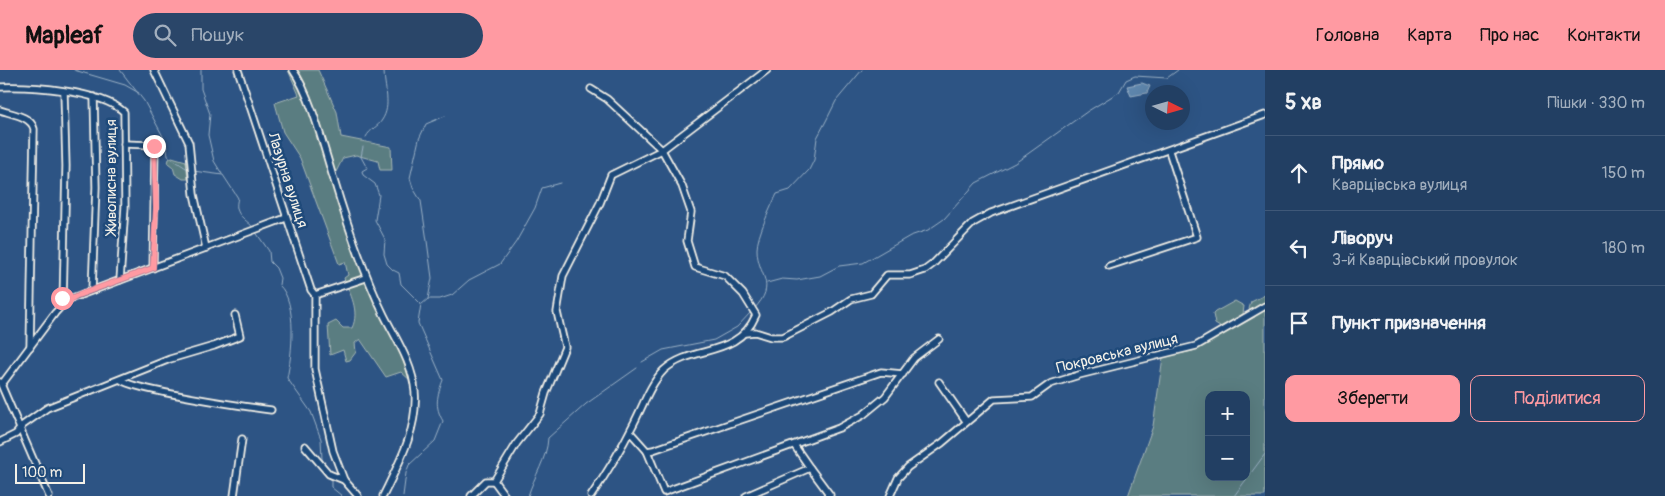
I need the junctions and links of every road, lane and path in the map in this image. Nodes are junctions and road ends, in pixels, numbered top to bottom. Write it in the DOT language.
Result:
graph roads {
  1 [pos="154,70"];
  2 [pos="238,70"];
  3 [pos="293,70"];
  4 [pos="767,70"];
  5 [pos="0,87"];
  6 [pos="591,89"];
  7 [pos="64,92"];
  8 [pos="94,97"];
  9 [pos="0,110"];
  10 [pos="1265,115"];
  11 [pos="124,144"];
  12 [pos="662,150"];
  13 [pos="1169,151"];
  14 [pos="286,218"];
  15 [pos="206,248"];
  16 [pos="1109,266"];
  17 [pos="153,268"];
  18 [pos="366,278"];
  19 [pos="120,280"];
  20 [pos="92,290"];
  21 [pos="315,296"];
  22 [pos="63,304"];
  23 [pos="1265,306"];
  24 [pos="235,315"];
  25 [pos="745,333"];
  26 [pos="939,339"];
  27 [pos="30,347"];
  28 [pos="903,374"];
  29 [pos="121,380"];
  30 [pos="939,382"];
  31 [pos="1,383"];
  32 [pos="271,410"];
  33 [pos="966,421"];
  34 [pos="19,430"];
  35 [pos="630,432"];
  36 [pos="242,439"];
  37 [pos="0,442"];
  38 [pos="794,445"];
  39 [pos="306,446"];
  40 [pos="647,451"];
  41 [pos="810,468"];
  42 [pos="344,480"];
  43 [pos="494,481"];
  44 [pos="49,496"];
  45 [pos="234,496"];
  46 [pos="358,496"];
  47 [pos="383,496"];
  48 [pos="472,496"];
  49 [pos="505,496"];
  50 [pos="591,496"];
  51 [pos="746,496"];
  52 [pos="827,496"];
  53 [pos="890,496"];
  1 -- 15 [label="street"];
  2 -- 14 [label="street, Лазурна вулиця"];
  3 -- 18 [label="street"];
  4 -- 12 [label="street"];
  5 -- 7 [label="street, Живописна вулиця"];
  6 -- 12 [label="street"];
  7 -- 8 [label="street, Живописна вулиця"];
  7 -- 22 [label="street"];
  8 -- 11 [label="street, Живописна вулиця"];
  8 -- 20 [label="street"];
  9 -- 27 [label="street"];
  10 -- 13 [label="street"];
  11 -- 17 [label="street"];
  11 -- 19 [label="street, Живописна вулиця"];
  12 -- 25 [label="street"];
  12 -- 43 [label="street"];
  13 -- 16 [label="street"];
  13 -- 25 [label="street"];
  14 -- 15 [label="street"];
  14 -- 21 [label="street, Лазурна вулиця"];
  15 -- 17 [label="street"];
  17 -- 19 [label="street"];
  18 -- 21 [label="street"];
  18 -- 47 [label="street"];
  19 -- 20 [label="street"];
  20 -- 22 [label="street"];
  21 -- 42 [label="street, Лазурна вулиця"];
  22 -- 27 [label="street"];
  23 -- 33 [label="street, Покровська вулиця"];
  24 -- 29 [label="street"];
  25 -- 35 [label="street"];
  26 -- 28 [label="street"];
  27 -- 31 [label="street"];
  28 -- 38 [label="street"];
  28 -- 40 [label="street"];
  29 -- 32 [label="street"];
  29 -- 34 [label="street"];
  30 -- 33 [label="street"];
  31 -- 34 [label="street"];
  33 -- 53 [label="street, Покровська вулиця"];
  34 -- 37 [label="street"];
  34 -- 44 [label="street"];
  35 -- 40 [label="street"];
  35 -- 50 [label="street"];
  36 -- 45 [label="street"];
  38 -- 40 [label="street"];
  38 -- 41 [label="street"];
  39 -- 42 [label="street"];
  41 -- 51 [label="street"];
  41 -- 52 [label="street"];
  42 -- 46 [label="street, Лазурна вулиця"];
  43 -- 48 [label="street"];
  43 -- 49 [label="street"];
}
